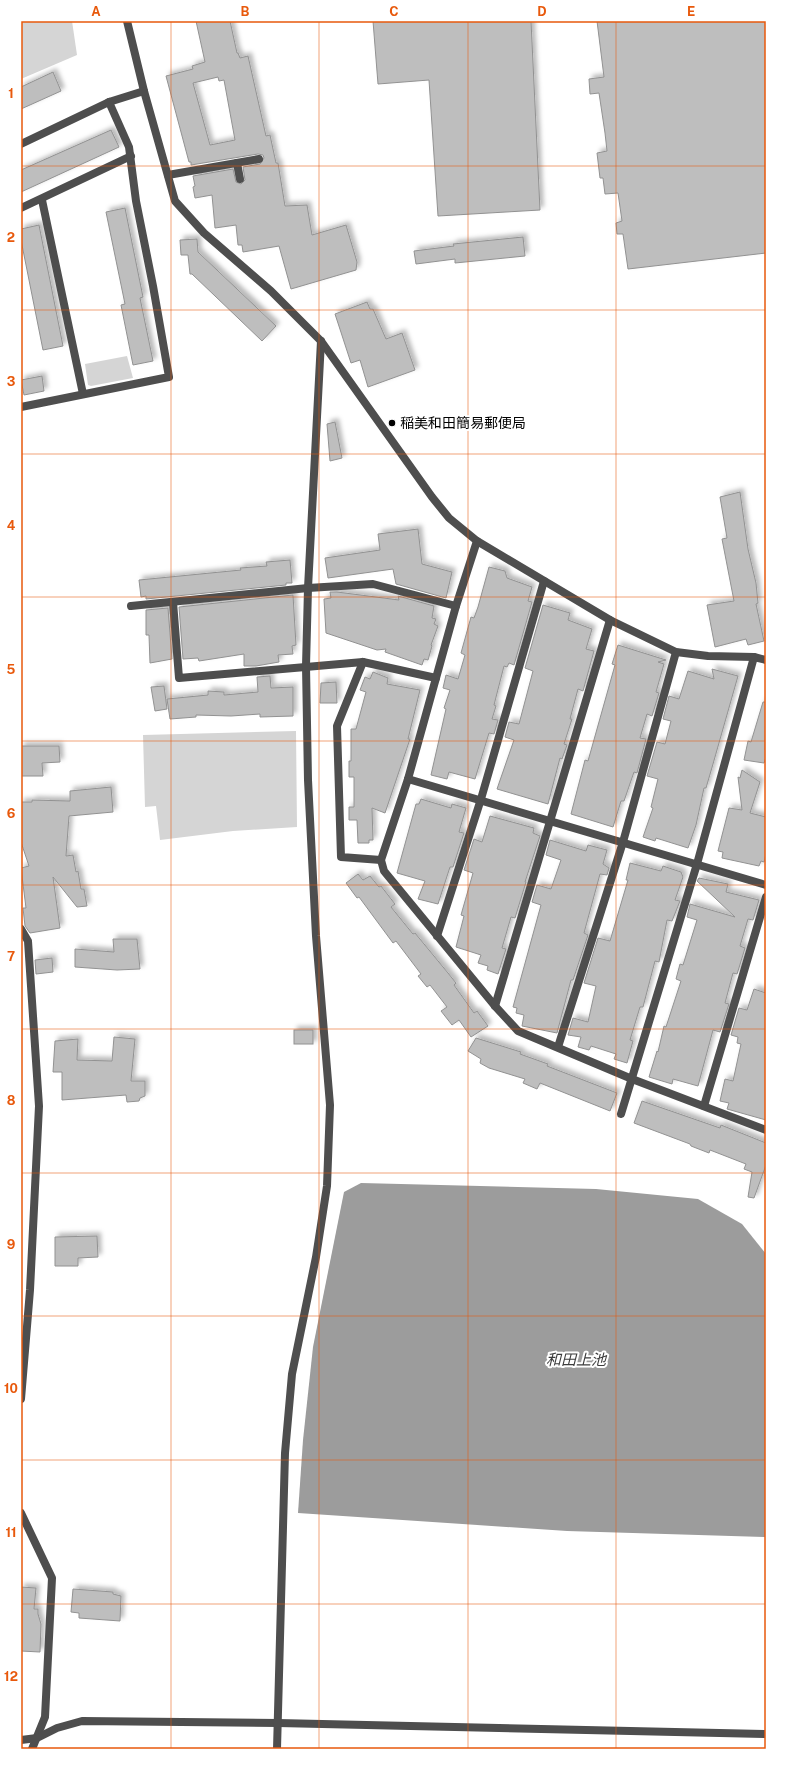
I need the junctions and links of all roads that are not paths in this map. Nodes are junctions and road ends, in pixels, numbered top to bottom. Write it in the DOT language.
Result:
graph roads {
  1 [pos="127,21"];
  2 [pos="144,91"];
  3 [pos="109,102"];
  4 [pos="21,144"];
  5 [pos="131,156"];
  6 [pos="258,159"];
  7 [pos="237,163"];
  8 [pos="168,175"];
  9 [pos="240,179"];
  10 [pos="42,200"];
  11 [pos="21,208"];
  12 [pos="321,341"];
  13 [pos="83,394"];
  14 [pos="21,407"];
  15 [pos="476,541"];
  16 [pos="544,581"];
  17 [pos="308,588"];
  18 [pos="173,602"];
  19 [pos="131,606"];
  20 [pos="456,606"];
  21 [pos="610,620"];
  22 [pos="676,652"];
  23 [pos="754,657"];
  24 [pos="766,660"];
  25 [pos="363,662"];
  26 [pos="306,666"];
  27 [pos="436,678"];
  28 [pos="408,779"];
  29 [pos="480,799"];
  30 [pos="551,821"];
  31 [pos="623,842"];
  32 [pos="381,860"];
  33 [pos="696,864"];
  34 [pos="766,885"];
  35 [pos="766,897"];
  36 [pos="21,929"];
  37 [pos="437,936"];
  38 [pos="495,1006"];
  39 [pos="558,1047"];
  40 [pos="632,1079"];
  41 [pos="704,1106"];
  42 [pos="621,1114"];
  43 [pos="766,1130"];
  44 [pos="21,1398"];
  45 [pos="21,1514"];
  46 [pos="278,1723"];
  47 [pos="766,1734"];
  48 [pos="37,1738"];
  49 [pos="21,1740"];
  50 [pos="32,1749"];
  51 [pos="278,1749"];
  1 -- 2 [label="street"];
  2 -- 3 [label="street"];
  2 -- 8 [label="street"];
  3 -- 4 [label="street"];
  3 -- 5 [label="street"];
  5 -- 10 [label="street"];
  5 -- 13 [label="street"];
  6 -- 7 [label="street"];
  7 -- 8 [label="street"];
  7 -- 9 [label="street"];
  8 -- 12 [label="street"];
  10 -- 11 [label="street"];
  10 -- 13 [label="street"];
  12 -- 15 [label="street"];
  12 -- 17 [label="street"];
  13 -- 14 [label="street"];
  15 -- 16 [label="street"];
  15 -- 20 [label="street"];
  16 -- 21 [label="street"];
  16 -- 29 [label="street"];
  17 -- 18 [label="street"];
  17 -- 20 [label="street"];
  17 -- 26 [label="street"];
  18 -- 19 [label="street"];
  18 -- 26 [label="street"];
  20 -- 27 [label="street"];
  21 -- 22 [label="street"];
  21 -- 30 [label="street"];
  22 -- 23 [label="street"];
  22 -- 31 [label="street"];
  23 -- 24 [label="street"];
  23 -- 33 [label="street"];
  25 -- 26 [label="street"];
  25 -- 27 [label="street"];
  25 -- 32 [label="street"];
  26 -- 46 [label="street"];
  27 -- 28 [label="street"];
  28 -- 29 [label="street"];
  28 -- 32 [label="street"];
  29 -- 30 [label="street"];
  29 -- 37 [label="street"];
  30 -- 31 [label="street"];
  30 -- 38 [label="street"];
  31 -- 33 [label="street"];
  31 -- 39 [label="street"];
  32 -- 37 [label="street"];
  33 -- 34 [label="street"];
  33 -- 40 [label="street"];
  35 -- 41 [label="street"];
  36 -- 44 [label="street"];
  37 -- 38 [label="street"];
  38 -- 39 [label="street"];
  39 -- 40 [label="street"];
  40 -- 41 [label="street"];
  40 -- 42 [label="street"];
  41 -- 43 [label="street"];
  45 -- 48 [label="street"];
  46 -- 47 [label="street"];
  46 -- 48 [label="street"];
  46 -- 51 [label="street"];
  48 -- 49 [label="street"];
  48 -- 50 [label="street"];
}
